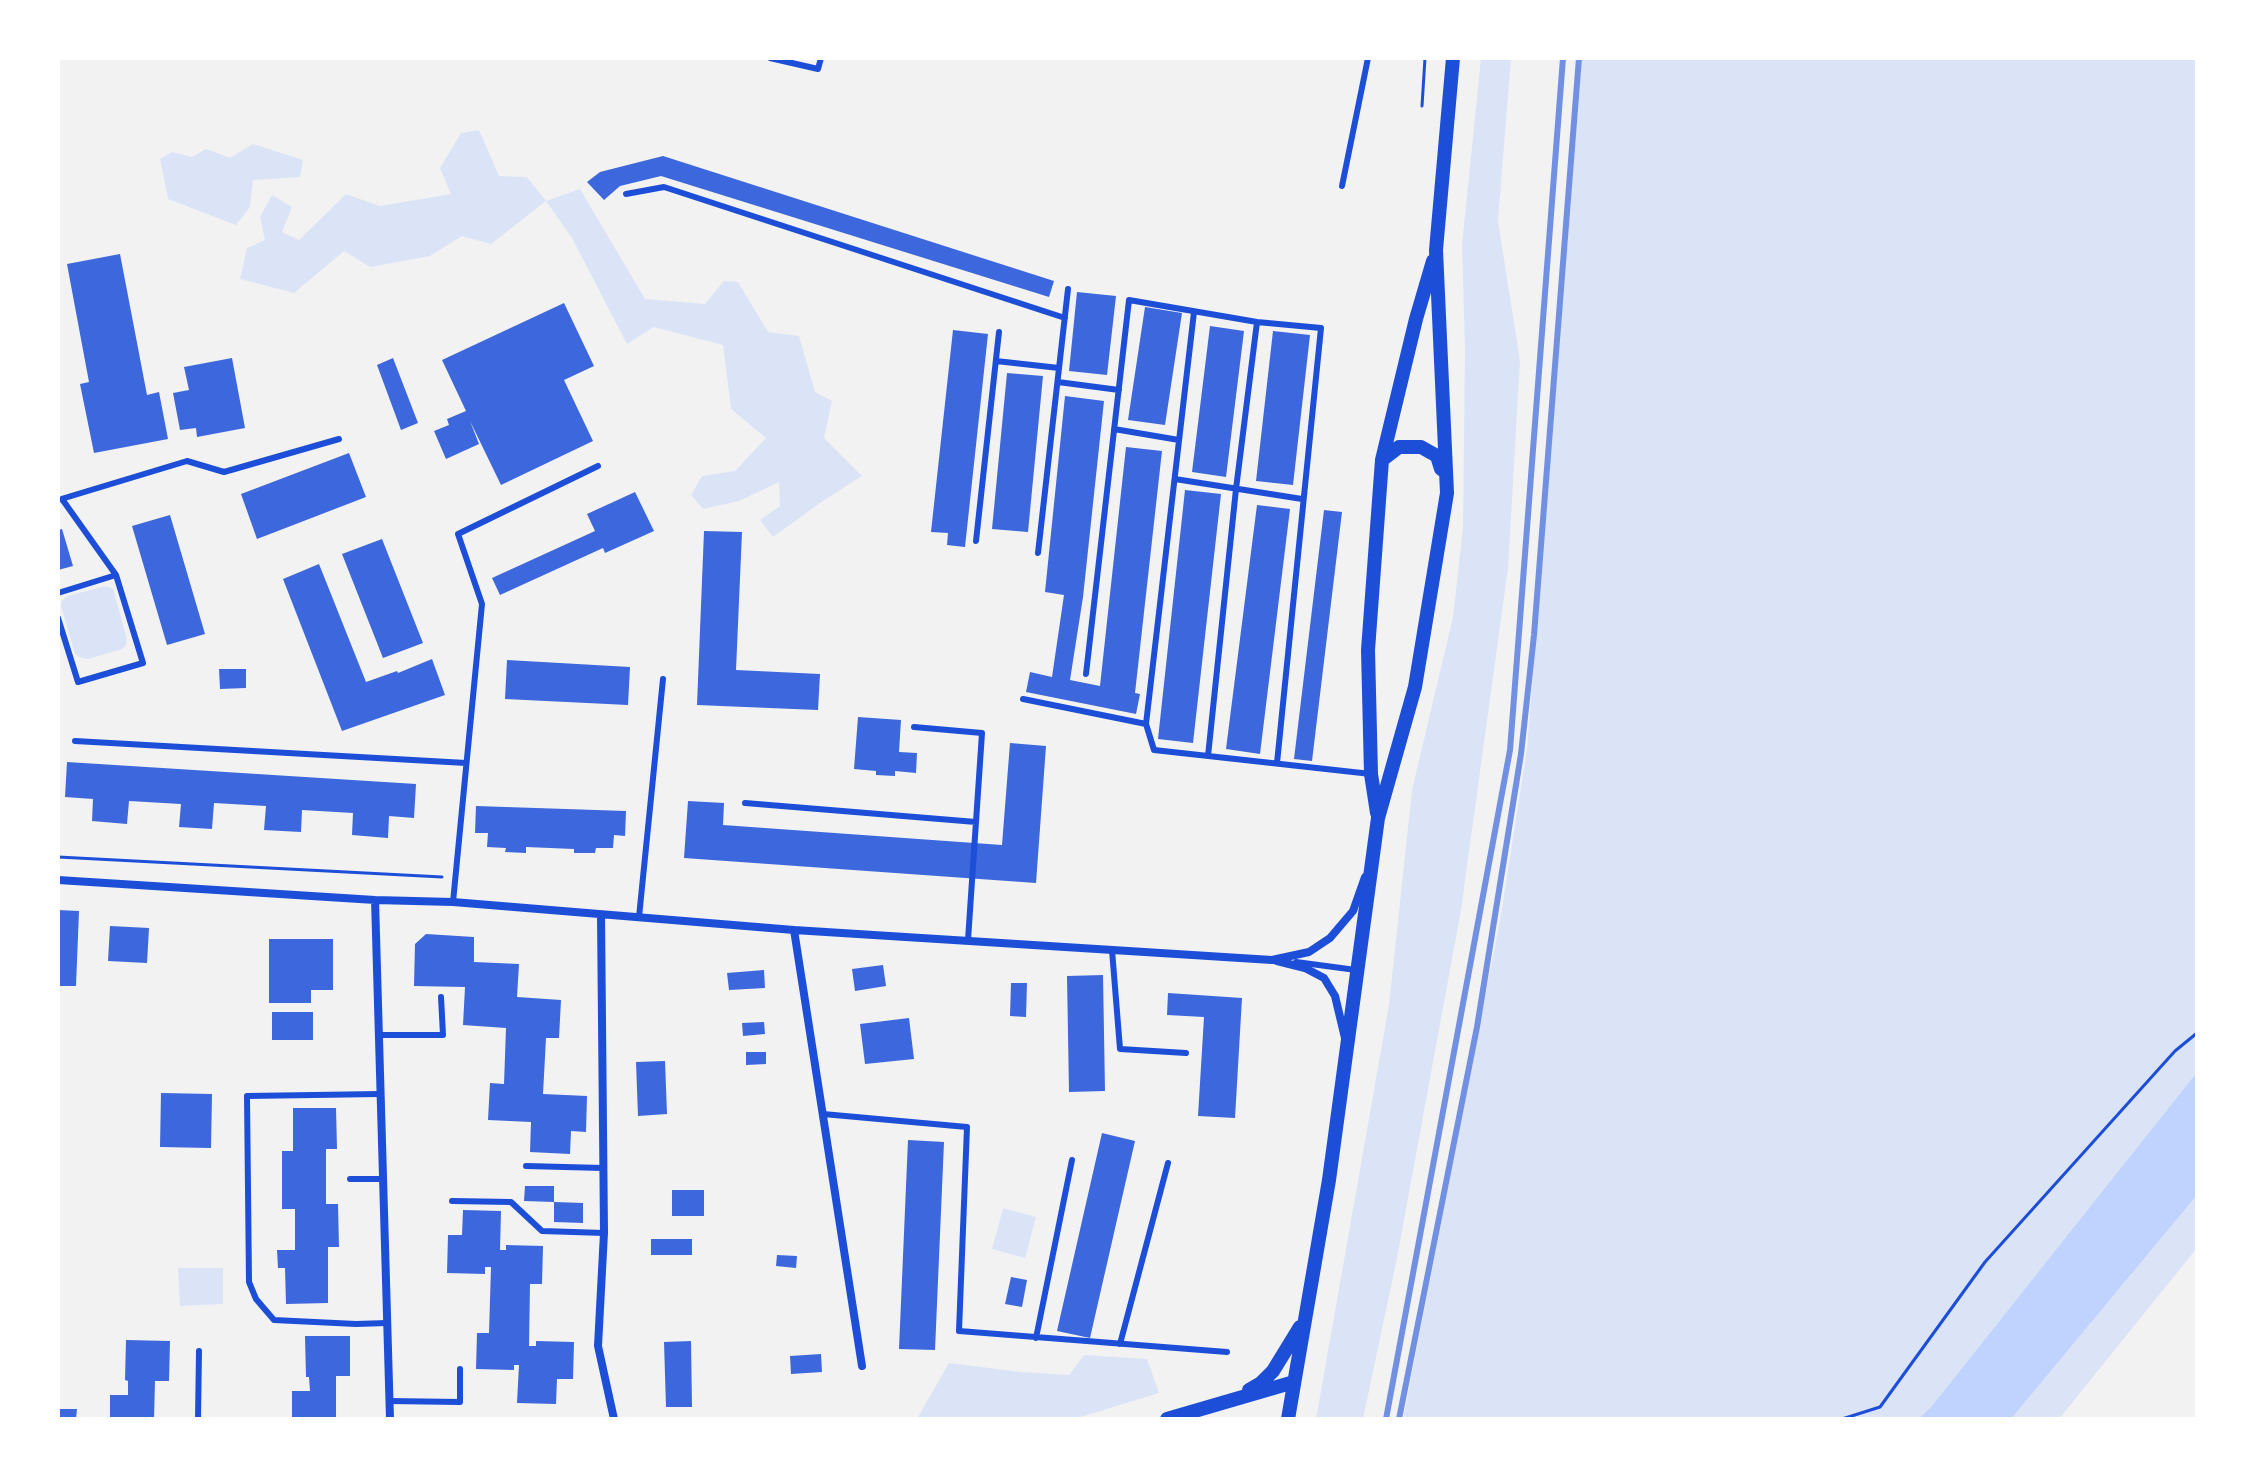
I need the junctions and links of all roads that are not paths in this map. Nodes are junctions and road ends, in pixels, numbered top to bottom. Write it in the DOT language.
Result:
graph roads {
  1 [pos="770,58"];
  2 [pos="821,58"];
  3 [pos="1368,58"];
  4 [pos="1453,58"];
  5 [pos="1342,186"];
  6 [pos="626,194"];
  7 [pos="1436,250"];
  8 [pos="1068,289"];
  9 [pos="1194,312"];
  10 [pos="1065,318"];
  11 [pos="1257,322"];
  12 [pos="999,332"];
  13 [pos="996,361"];
  14 [pos="1059,368"];
  15 [pos="1058,382"];
  16 [pos="1119,390"];
  17 [pos="1114,429"];
  18 [pos="339,439"];
  19 [pos="1179,440"];
  20 [pos="1382,460"];
  21 [pos="598,466"];
  22 [pos="1175,479"];
  23 [pos="1236,489"];
  24 [pos="1447,493"];
  25 [pos="1302,499"];
  26 [pos="60,500"];
  27 [pos="976,541"];
  28 [pos="1038,553"];
  29 [pos="116,575"];
  30 [pos="58,593"];
  31 [pos="58,618"];
  32 [pos="1086,674"];
  33 [pos="663,679"];
  34 [pos="1023,699"];
  35 [pos="1146,724"];
  36 [pos="914,727"];
  37 [pos="75,741"];
  38 [pos="1208,756"];
  39 [pos="466,763"];
  40 [pos="1277,763"];
  41 [pos="1371,774"];
  42 [pos="745,803"];
  43 [pos="1378,818"];
  44 [pos="976,822"];
  45 [pos="1373,857"];
  46 [pos="58,880"];
  47 [pos="375,900"];
  48 [pos="453,902"];
  49 [pos="601,915"];
  50 [pos="639,917"];
  51 [pos="794,930"];
  52 [pos="968,940"];
  53 [pos="1112,950"];
  54 [pos="1272,960"];
  55 [pos="1358,970"];
  56 [pos="441,997"];
  57 [pos="379,1035"];
  58 [pos="1347,1048"];
  59 [pos="1186,1053"];
  60 [pos="380,1094"];
  61 [pos="823,1114"];
  62 [pos="1072,1160"];
  63 [pos="1168,1163"];
  64 [pos="526,1166"];
  65 [pos="603,1168"];
  66 [pos="350,1179"];
  67 [pos="383,1179"];
  68 [pos="452,1201"];
  69 [pos="604,1233"];
  70 [pos="1305,1320"];
  71 [pos="387,1323"];
  72 [pos="1036,1338"];
  73 [pos="1120,1344"];
  74 [pos="199,1351"];
  75 [pos="1227,1352"];
  76 [pos="862,1366"];
  77 [pos="460,1369"];
  78 [pos="1294,1382"];
  79 [pos="1232,1400"];
  80 [pos="389,1401"];
  81 [pos="1170,1418"];
  82 [pos="198,1419"];
  83 [pos="390,1419"];
  84 [pos="614,1419"];
  85 [pos="1209,1419"];
  86 [pos="1288,1419"];
  1 -- 2 [label="lane"];
  3 -- 5 [label="lane"];
  4 -- 7 [label="street"];
  6 -- 10 [label="lane"];
  7 -- 20 [label="street"];
  7 -- 24 [label="street"];
  8 -- 10 [label="lane"];
  9 -- 11 [label="lane"];
  9 -- 16 [label="lane"];
  9 -- 19 [label="lane"];
  10 -- 14 [label="lane"];
  11 -- 23 [label="lane"];
  11 -- 25 [label="lane"];
  12 -- 13 [label="lane"];
  13 -- 14 [label="lane"];
  13 -- 27 [label="lane"];
  14 -- 15 [label="lane"];
  15 -- 16 [label="lane"];
  15 -- 28 [label="lane"];
  16 -- 17 [label="lane"];
  17 -- 19 [label="lane"];
  17 -- 32 [label="lane"];
  18 -- 26 [label="lane"];
  19 -- 22 [label="lane"];
  20 -- 24 [label="street"];
  20 -- 41 [label="street"];
  21 -- 39 [label="lane"];
  22 -- 23 [label="lane"];
  22 -- 35 [label="lane"];
  23 -- 25 [label="lane"];
  23 -- 38 [label="lane"];
  24 -- 43 [label="street"];
  25 -- 40 [label="lane"];
  26 -- 29 [label="lane"];
  29 -- 30 [label="lane"];
  29 -- 31 [label="lane"];
  33 -- 50 [label="lane"];
  34 -- 35 [label="lane"];
  35 -- 38 [label="lane"];
  36 -- 44 [label="lane"];
  37 -- 39 [label="lane"];
  38 -- 40 [label="lane"];
  39 -- 48 [label="lane"];
  40 -- 41 [label="lane"];
  41 -- 43 [label="street"];
  42 -- 44 [label="lane"];
  43 -- 45 [label="street"];
  44 -- 52 [label="lane"];
  45 -- 54 [label="street"];
  45 -- 55 [label="street"];
  46 -- 47 [label="street"];
  47 -- 48 [label="street"];
  47 -- 57 [label="street"];
  48 -- 49 [label="street"];
  49 -- 50 [label="street"];
  49 -- 65 [label="street"];
  50 -- 51 [label="street"];
  51 -- 52 [label="street"];
  51 -- 61 [label="street"];
  52 -- 53 [label="street"];
  53 -- 54 [label="street"];
  53 -- 59 [label="lane"];
  54 -- 55 [label="lane"];
  54 -- 58 [label="street"];
  55 -- 58 [label="street"];
  56 -- 57 [label="lane"];
  57 -- 60 [label="street"];
  58 -- 70 [label="street"];
  60 -- 67 [label="street"];
  60 -- 71 [label="lane"];
  61 -- 72 [label="lane"];
  61 -- 76 [label="street"];
  62 -- 72 [label="lane"];
  63 -- 73 [label="lane"];
  64 -- 65 [label="lane"];
  65 -- 69 [label="street"];
  66 -- 67 [label="lane"];
  67 -- 71 [label="street"];
  68 -- 69 [label="lane"];
  69 -- 84 [label="street"];
  70 -- 78 [label="street"];
  70 -- 79 [label="street"];
  71 -- 80 [label="street"];
  72 -- 73 [label="lane"];
  73 -- 75 [label="lane"];
  74 -- 82 [label="lane"];
  77 -- 80 [label="lane"];
  78 -- 79 [label="street"];
  78 -- 86 [label="street"];
  79 -- 81 [label="street"];
  80 -- 83 [label="street"];
  81 -- 85 [label="street"];
}
